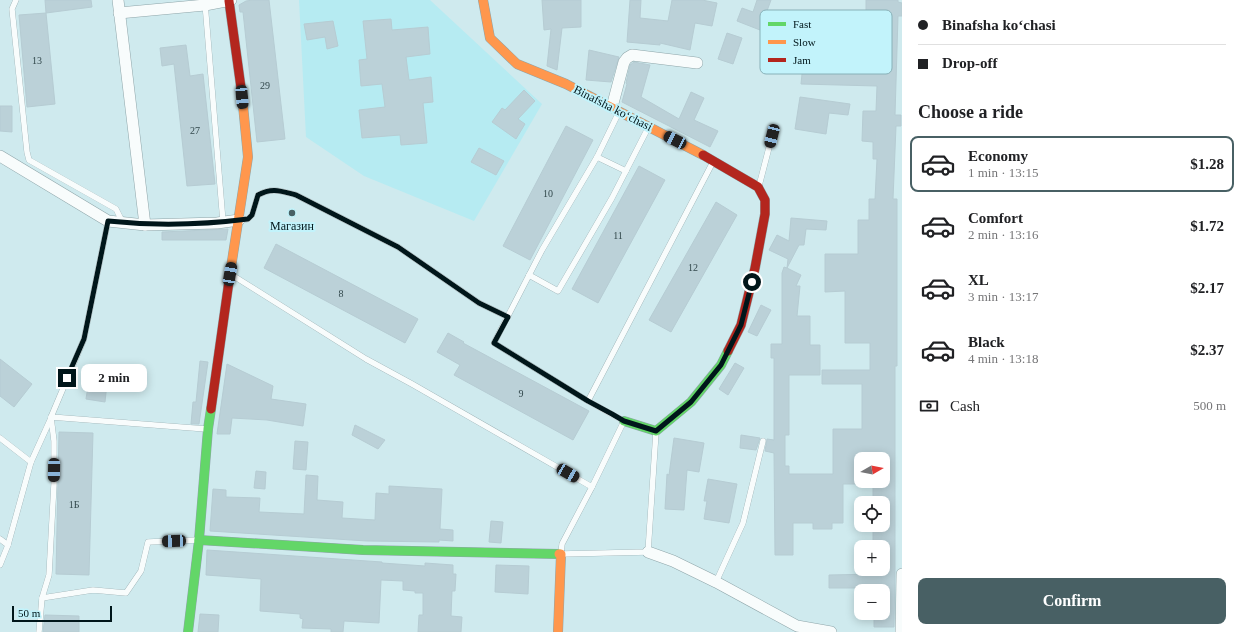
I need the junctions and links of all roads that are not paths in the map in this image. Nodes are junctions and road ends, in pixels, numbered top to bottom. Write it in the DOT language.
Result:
graph roads {
  1 [pos="16,0"];
  2 [pos="118,0"];
  3 [pos="230,0"];
  4 [pos="483,0"];
  5 [pos="204,2"];
  6 [pos="119,13"];
  7 [pos="696,63"];
  8 [pos="615,108"];
  9 [pos="649,126"];
  10 [pos="772,136"];
  11 [pos="0,156"];
  12 [pos="597,156"];
  13 [pos="714,160"];
  14 [pos="626,171"];
  15 [pos="758,188"];
  16 [pos="239,220"];
  17 [pos="108,221"];
  18 [pos="223,222"];
  19 [pos="123,223"];
  20 [pos="145,224"];
  21 [pos="230,274"];
  22 [pos="529,275"];
  23 [pos="508,317"];
  24 [pos="588,401"];
  25 [pos="51,417"];
  26 [pos="624,421"];
  27 [pos="208,429"];
  28 [pos="656,431"];
  29 [pos="0,438"];
  30 [pos="763,441"];
  31 [pos="31,462"];
  32 [pos="592,487"];
  33 [pos="0,539"];
  34 [pos="199,540"];
  35 [pos="8,545"];
  36 [pos="648,552"];
  37 [pos="561,554"];
  38 [pos="0,565"];
  39 [pos="902,574"];
  40 [pos="716,582"];
  41 [pos="42,598"];
  42 [pos="39,632"];
  43 [pos="188,632"];
  44 [pos="558,632"];
  45 [pos="831,632"];
  46 [pos="900,632"];
  1 -- 19 [label="lane"];
  2 -- 6 [label="street"];
  3 -- 5 [label="street"];
  3 -- 16 [label="street"];
  4 -- 8 [label="street, Binafsha koʻchasi"];
  5 -- 6 [label="street"];
  5 -- 18 [label="lane"];
  6 -- 20 [label="street"];
  7 -- 8 [label="street"];
  8 -- 9 [label="street, Binafsha koʻchasi"];
  8 -- 12 [label="lane"];
  9 -- 13 [label="street, Binafsha koʻchasi"];
  9 -- 14 [label="lane"];
  10 -- 15 [label="lane"];
  11 -- 17 [label="street"];
  12 -- 14 [label="lane"];
  12 -- 22 [label="lane"];
  13 -- 15 [label="street, Binafsha koʻchasi"];
  13 -- 24 [label="lane"];
  14 -- 22 [label="lane"];
  15 -- 28 [label="street"];
  16 -- 18 [label="street"];
  16 -- 21 [label="street"];
  16 -- 23 [label="lane"];
  17 -- 19 [label="street"];
  17 -- 25 [label="lane"];
  18 -- 20 [label="street"];
  19 -- 20 [label="street"];
  21 -- 27 [label="street"];
  21 -- 32 [label="lane"];
  22 -- 23 [label="lane"];
  23 -- 24 [label="lane"];
  24 -- 26 [label="lane"];
  25 -- 27 [label="lane"];
  25 -- 31 [label="lane"];
  25 -- 41 [label="lane"];
  26 -- 28 [label="street"];
  26 -- 32 [label="lane"];
  27 -- 34 [label="street"];
  28 -- 36 [label="lane"];
  29 -- 31 [label="lane"];
  30 -- 40 [label="lane"];
  31 -- 35 [label="lane"];
  32 -- 37 [label="lane"];
  33 -- 35 [label="lane"];
  34 -- 37 [label="street"];
  34 -- 41 [label="lane"];
  34 -- 43 [label="street"];
  35 -- 38 [label="lane"];
  36 -- 37 [label="lane"];
  36 -- 40 [label="street"];
  37 -- 44 [label="street"];
  39 -- 46 [label="street"];
  40 -- 45 [label="street"];
  41 -- 42 [label="lane"];
}
